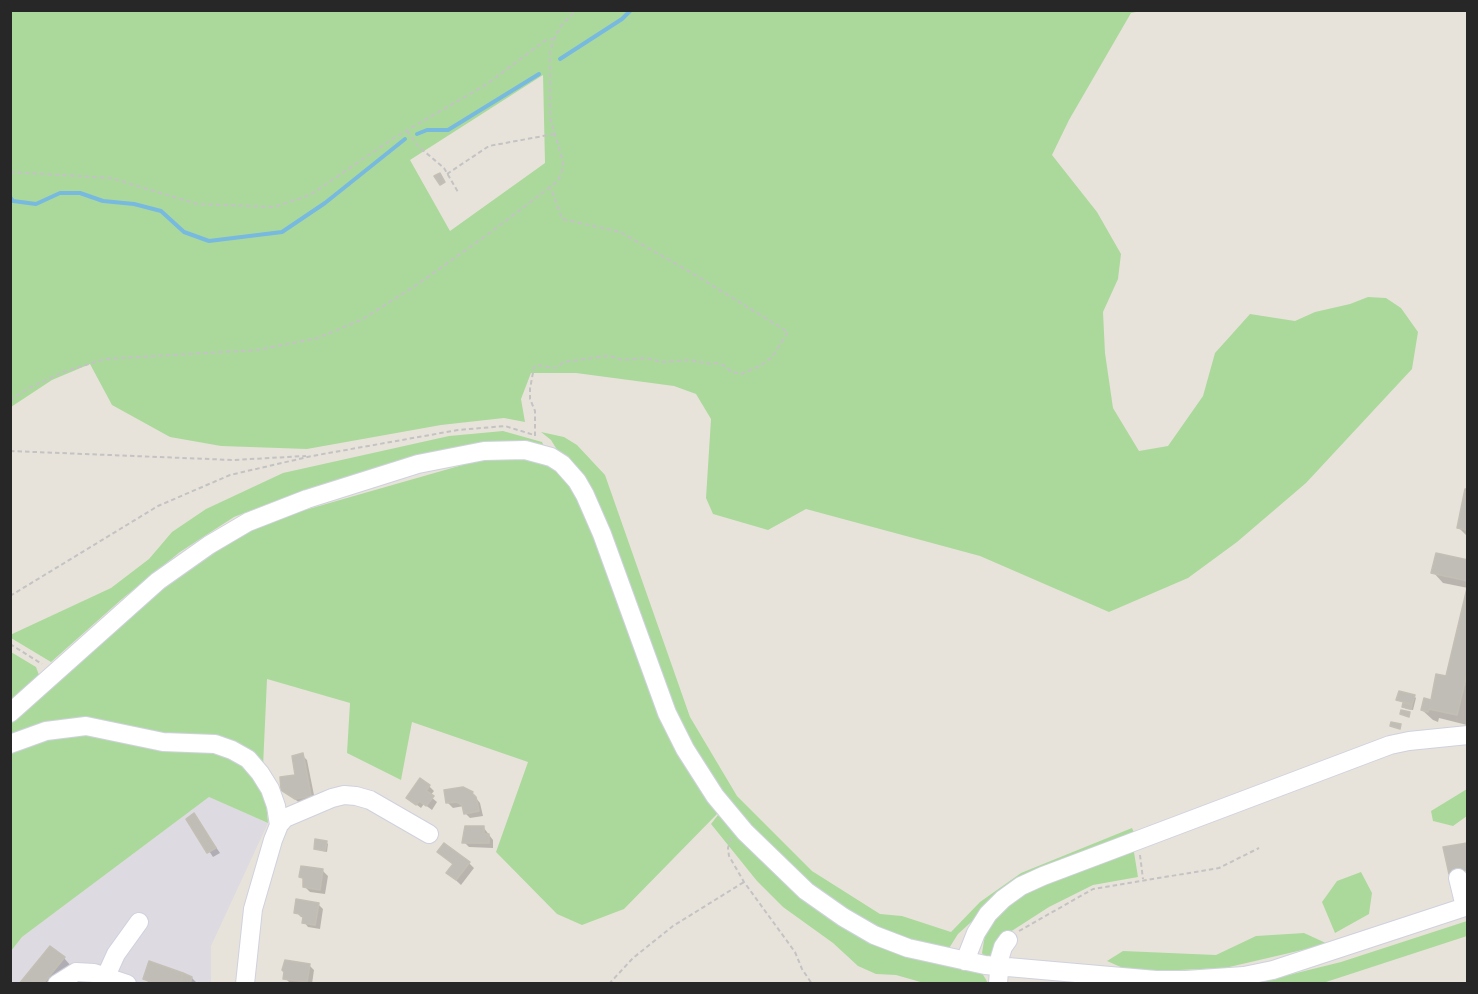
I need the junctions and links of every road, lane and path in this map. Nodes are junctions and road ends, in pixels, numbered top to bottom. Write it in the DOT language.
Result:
graph roads {
  1 [pos="576,10"];
  2 [pos="554,39"];
  3 [pos="407,131"];
  4 [pos="554,134"];
  5 [pos="10,172"];
  6 [pos="447,174"];
  7 [pos="551,188"];
  8 [pos="458,192"];
  9 [pos="10,400"];
  10 [pos="535,436"];
  11 [pos="541,439"];
  12 [pos="10,451"];
  13 [pos="312,456"];
  14 [pos="10,596"];
  15 [pos="10,644"];
  16 [pos="54,673"];
  17 [pos="10,713"];
  18 [pos="1467,735"];
  19 [pos="10,744"];
  20 [pos="736,822"];
  21 [pos="279,825"];
  22 [pos="429,834"];
  23 [pos="1136,841"];
  24 [pos="1259,848"];
  25 [pos="1458,878"];
  26 [pos="1143,881"];
  27 [pos="744,882"];
  28 [pos="1466,907"];
  29 [pos="139,922"];
  30 [pos="1008,940"];
  31 [pos="964,961"];
  32 [pos="999,975"];
  33 [pos="106,976"];
  34 [pos="57,984"];
  35 [pos="127,984"];
  36 [pos="245,984"];
  37 [pos="609,984"];
  38 [pos="812,984"];
  1 -- 2 [label="path"];
  2 -- 3 [label="path"];
  2 -- 4 [label="path"];
  3 -- 5 [label="path"];
  3 -- 6 [label="path"];
  4 -- 6 [label="path"];
  4 -- 7 [label="path"];
  6 -- 8 [label="path"];
  7 -- 9 [label="path"];
  7 -- 10 [label="path"];
  10 -- 11 [label="path"];
  10 -- 13 [label="path"];
  12 -- 13 [label="path"];
  13 -- 14 [label="path"];
  15 -- 16 [label="path"];
  16 -- 17 [label="street"];
  16 -- 20 [label="street"];
  18 -- 23 [label="street"];
  19 -- 21 [label="street"];
  20 -- 27 [label="path"];
  20 -- 31 [label="street"];
  21 -- 22 [label="street"];
  21 -- 36 [label="street"];
  23 -- 26 [label="path"];
  23 -- 31 [label="street"];
  24 -- 26 [label="path"];
  25 -- 28 [label="street"];
  26 -- 30 [label="path"];
  27 -- 37 [label="path"];
  27 -- 38 [label="path"];
  28 -- 32 [label="street"];
  29 -- 33 [label="street"];
  30 -- 32 [label="street"];
  31 -- 32 [label="street"];
  33 -- 34 [label="street"];
  33 -- 35 [label="street"];
}
